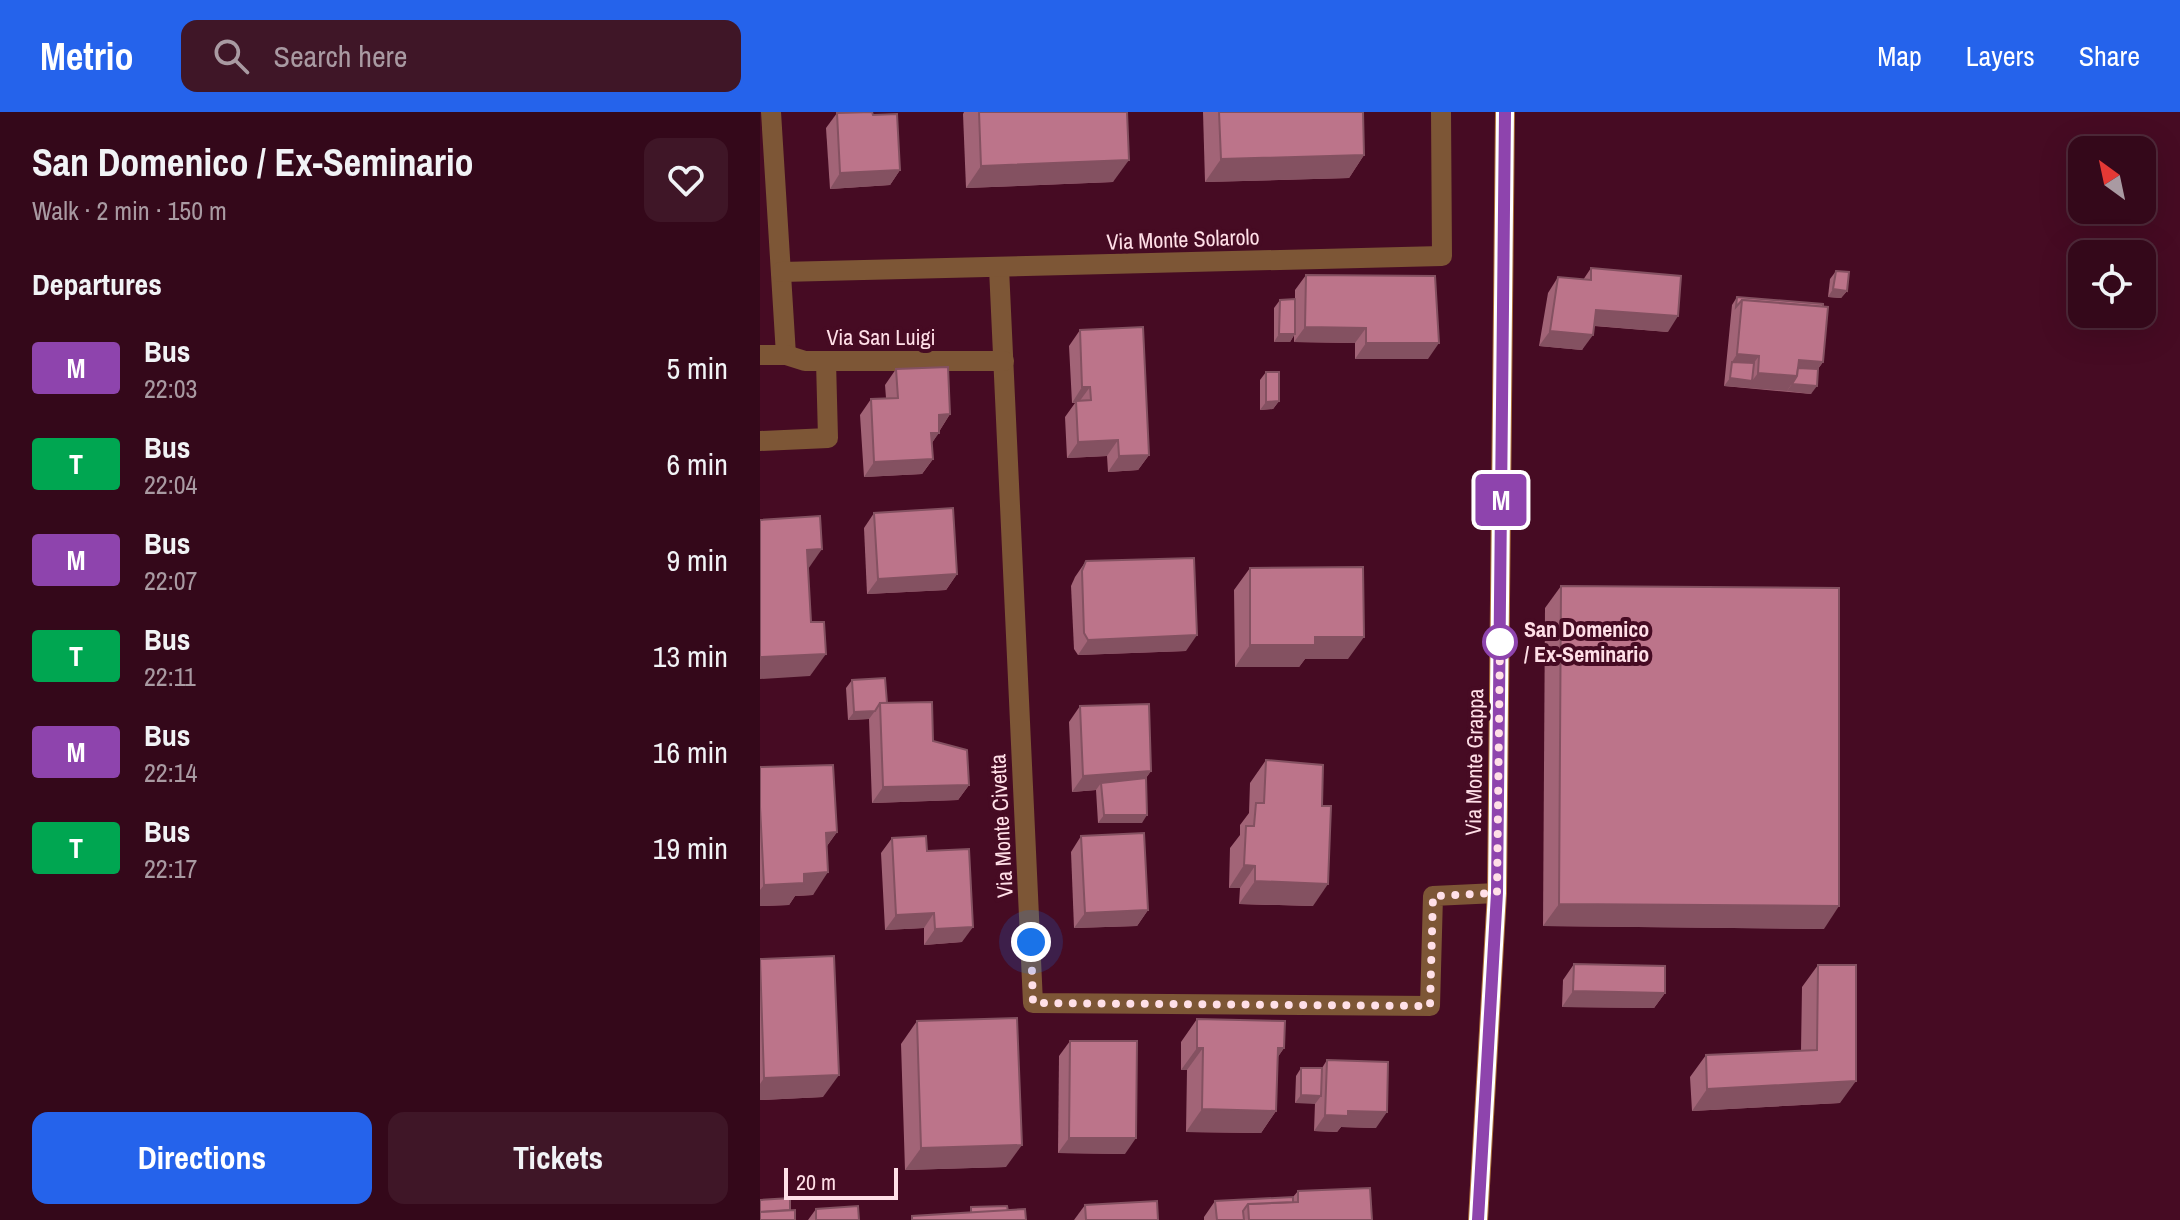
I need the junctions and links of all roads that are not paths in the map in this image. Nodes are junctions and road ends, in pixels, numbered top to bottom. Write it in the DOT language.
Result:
graph roads {
  1 [pos="771,112"];
  2 [pos="1441,112"];
  3 [pos="1505,112"];
  4 [pos="999,268"];
  5 [pos="781,272"];
  6 [pos="760,355"];
  7 [pos="786,355"];
  8 [pos="826,361"];
  9 [pos="1004,361"];
  10 [pos="760,441"];
  11 [pos="1497,893"];
  12 [pos="1478,1220"];
  1 -- 5 [label="street"];
  2 -- 4 [label="street, Via Monte Solarolo"];
  3 -- 11 [label="main road, Via Monte Grappa"];
  4 -- 5 [label="street, Via Monte Solarolo"];
  4 -- 9 [label="street, Via Monte Civetta"];
  5 -- 7 [label="street"];
  6 -- 7 [label="street, Via San Luigi"];
  7 -- 8 [label="street, Via San Luigi"];
  8 -- 9 [label="street, Via San Luigi"];
  8 -- 10 [label="street"];
  9 -- 11 [label="street, Via Monte Civetta"];
  11 -- 12 [label="main road, Via Monte Grappa"];
}
